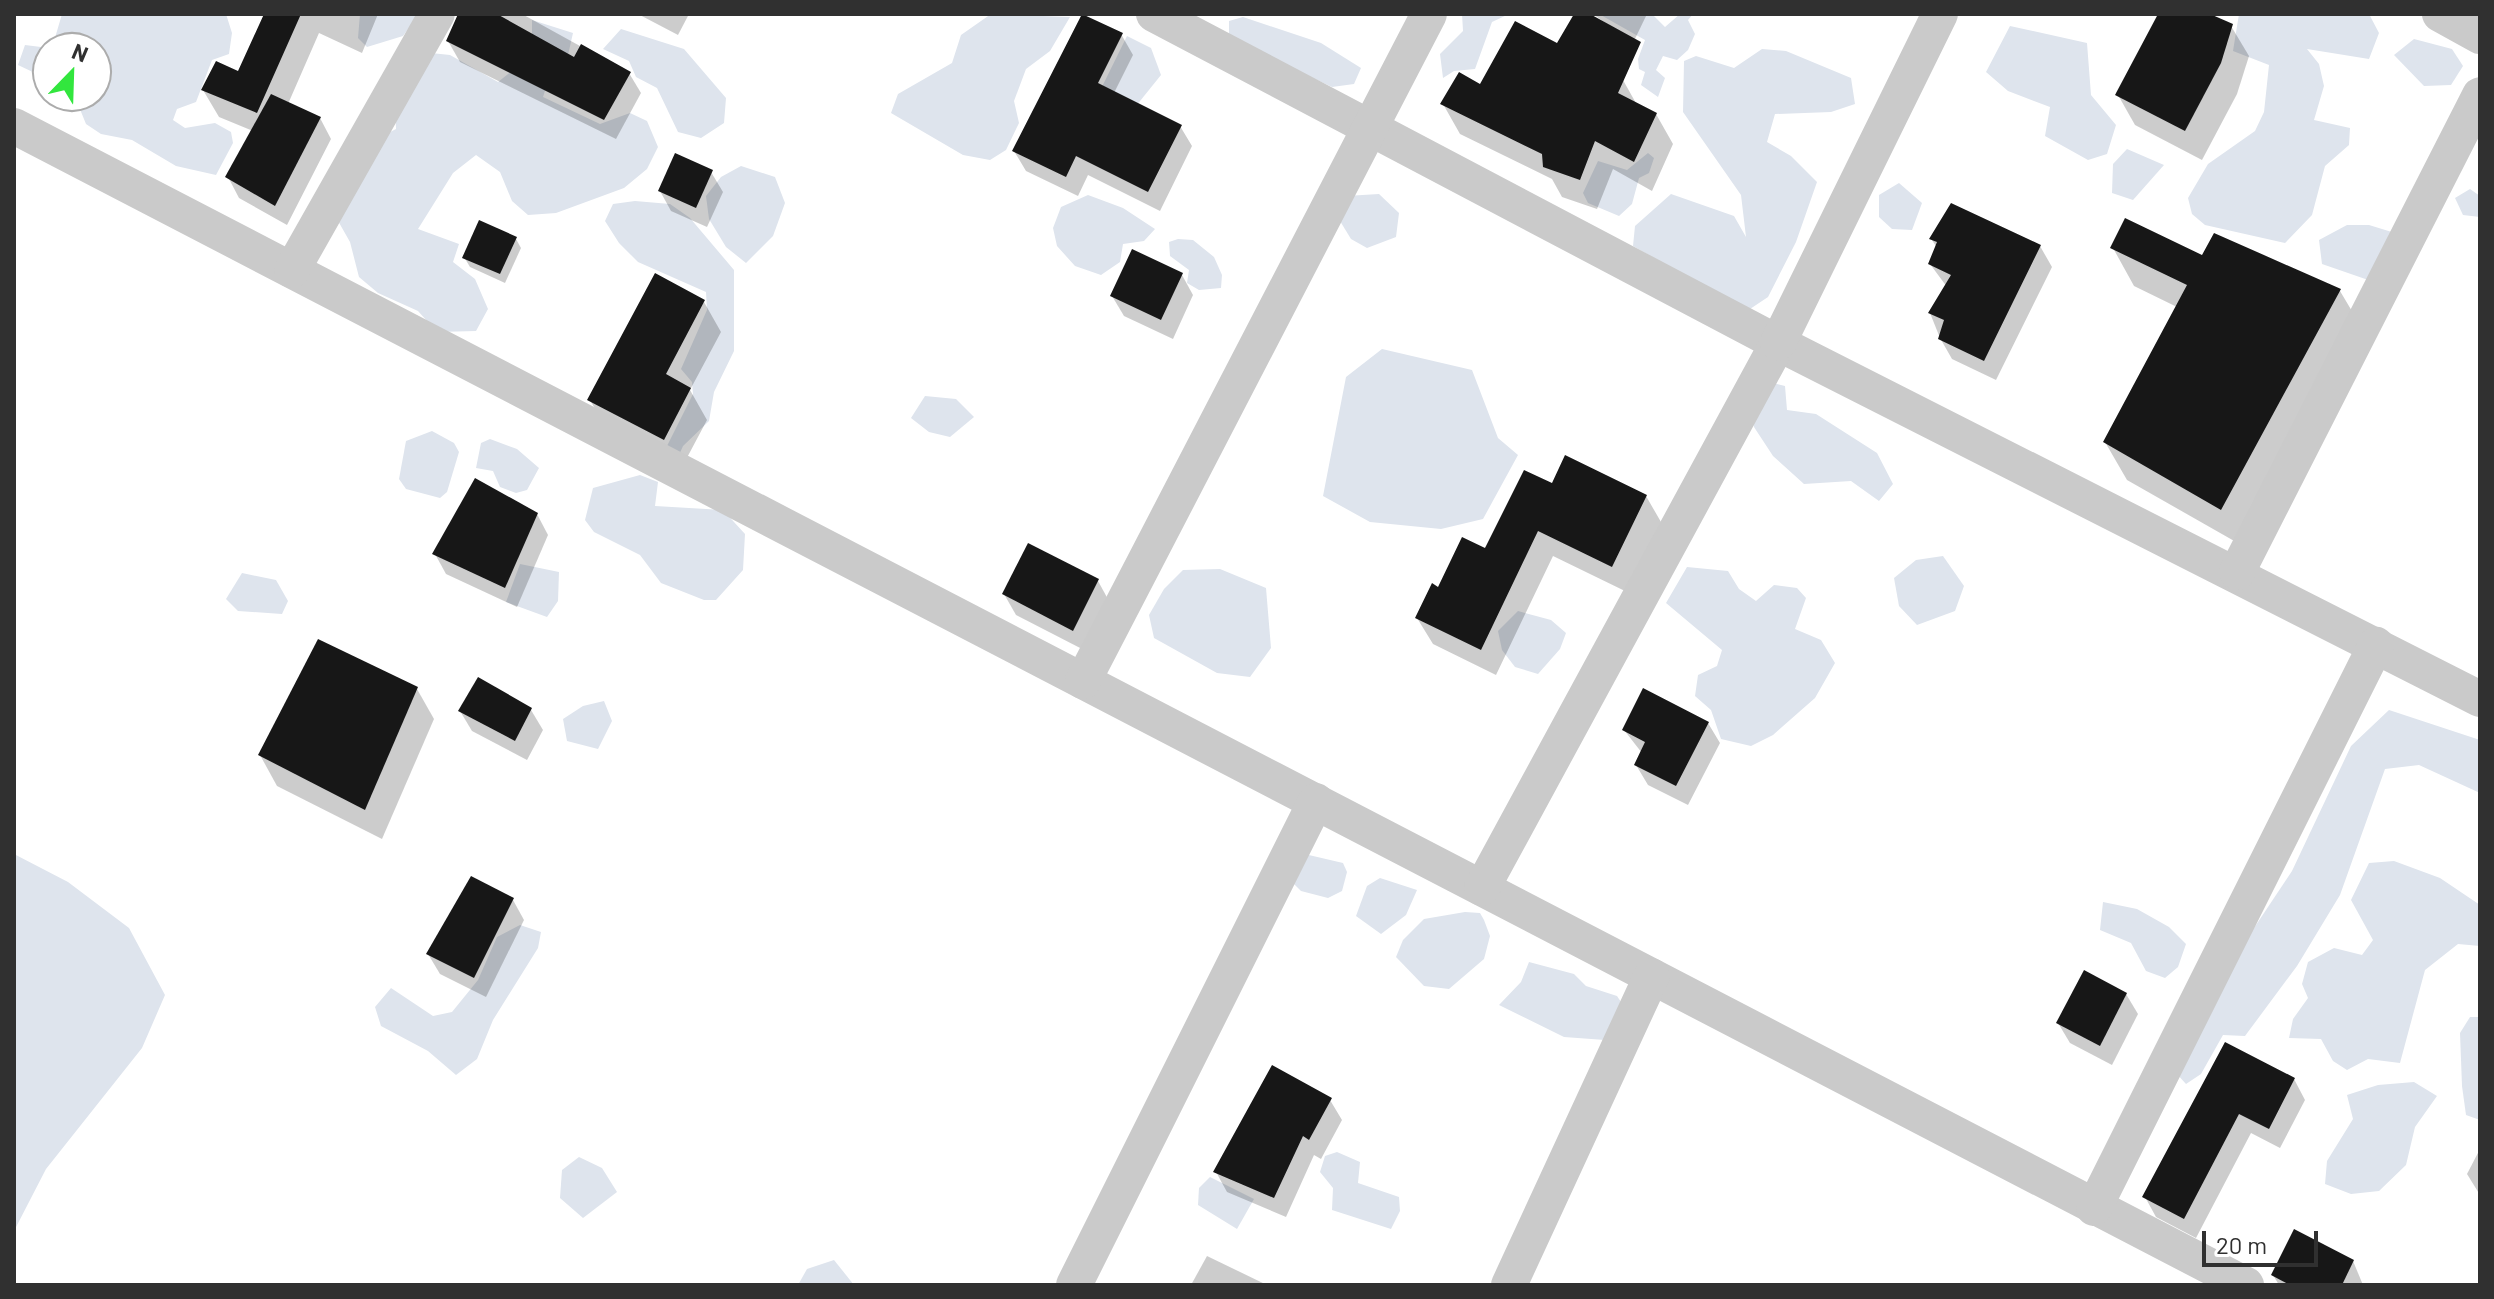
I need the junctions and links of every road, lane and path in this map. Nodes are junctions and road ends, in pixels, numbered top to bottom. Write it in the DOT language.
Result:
graph roads {
  1 [pos="437,14"];
  2 [pos="1154,14"];
  3 [pos="1429,14"];
  4 [pos="1940,14"];
  5 [pos="2440,14"];
  6 [pos="2480,36"];
  7 [pos="2480,95"];
  8 [pos="14,126"];
  9 [pos="1368,126"];
  10 [pos="292,270"];
  11 [pos="1778,343"];
  12 [pos="2237,572"];
  13 [pos="2376,645"];
  14 [pos="1083,681"];
  15 [pos="2480,699"];
  16 [pos="1316,801"];
  17 [pos="1482,888"];
  18 [pos="1652,976"];
  19 [pos="2094,1208"];
  20 [pos="1074,1285"];
  21 [pos="1509,1285"];
  22 [pos="2246,1285"];
  1 -- 10 [label="street"];
  2 -- 9 [label="street"];
  3 -- 9 [label="street"];
  4 -- 11 [label="street"];
  5 -- 6 [label="street"];
  7 -- 12 [label="street"];
  8 -- 10 [label="street"];
  9 -- 11 [label="street"];
  9 -- 14 [label="street"];
  10 -- 14 [label="street"];
  11 -- 12 [label="street"];
  11 -- 17 [label="street"];
  12 -- 13 [label="street"];
  13 -- 15 [label="street"];
  13 -- 19 [label="street"];
  14 -- 16 [label="street"];
  16 -- 17 [label="street"];
  16 -- 20 [label="street"];
  17 -- 18 [label="street"];
  18 -- 19 [label="street"];
  18 -- 21 [label="street"];
  19 -- 22 [label="street"];
}
